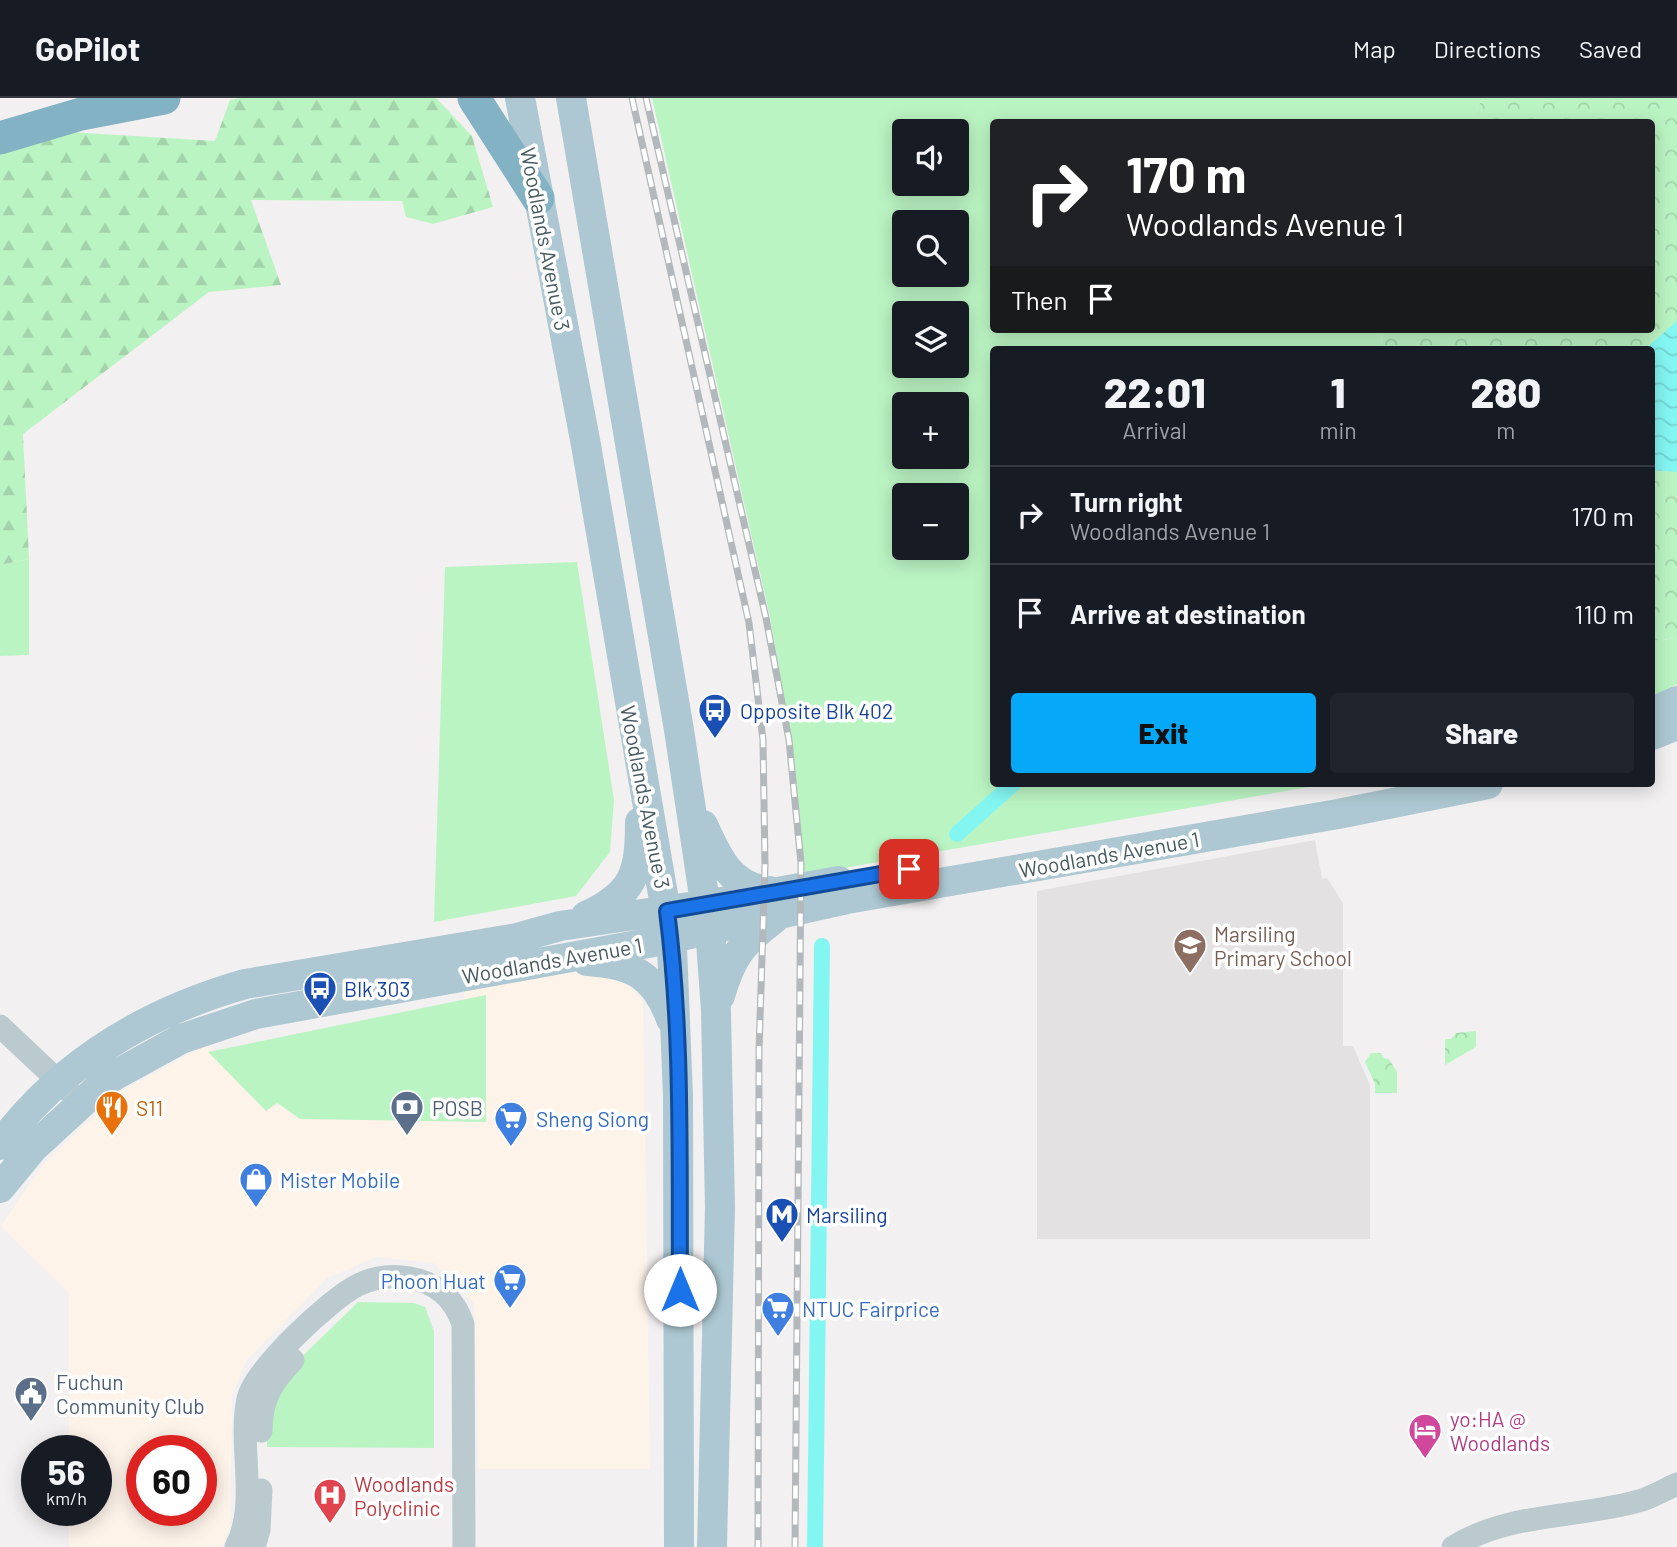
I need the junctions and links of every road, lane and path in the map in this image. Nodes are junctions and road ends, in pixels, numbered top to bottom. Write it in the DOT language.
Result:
graph roads {
  1 [pos="164,98"];
  2 [pos="474,98"];
  3 [pos="520,98"];
  4 [pos="570,98"];
  5 [pos="0,138"];
  6 [pos="538,198"];
  7 [pos="1671,711"];
  8 [pos="1655,731"];
  9 [pos="637,754"];
  10 [pos="685,768"];
  11 [pos="1379,787"];
  12 [pos="1473,787"];
  13 [pos="778,902"];
  14 [pos="708,917"];
  15 [pos="669,924"];
  16 [pos="560,926"];
  17 [pos="561,960"];
  18 [pos="716,1011"];
  19 [pos="0,1026"];
  20 [pos="675,1029"];
  21 [pos="0,1044"];
  22 [pos="64,1097"];
  23 [pos="0,1145"];
  24 [pos="0,1188"];
  25 [pos="1677,1484"];
  26 [pos="236,1547"];
  27 [pos="254,1547"];
  28 [pos="449,1547"];
  29 [pos="464,1547"];
  30 [pos="679,1547"];
  31 [pos="712,1547"];
  32 [pos="1453,1547"];
  1 -- 5 [label="highway"];
  2 -- 6 [label="highway"];
  3 -- 6 [label="main road, Woodlands Avenue 3"];
  4 -- 10 [label="main road, Woodlands Avenue 3"];
  6 -- 9 [label="main road, Woodlands Avenue 3"];
  7 -- 8 [label="main road"];
  9 -- 15 [label="main road, Woodlands Avenue 3"];
  9 -- 16 [label="main road"];
  10 -- 13 [label="main road"];
  10 -- 14 [label="main road, Woodlands Avenue 3"];
  11 -- 13 [label="main road, Woodlands Avenue 1"];
  12 -- 13 [label="main road, Woodlands Avenue 1"];
  13 -- 14 [label="main road, Woodlands Avenue 1"];
  13 -- 18 [label="main road"];
  14 -- 15 [label="main road, Woodlands Avenue 1"];
  14 -- 18 [label="main road, Woodlands Avenue 3"];
  15 -- 16 [label="main road, Woodlands Avenue 1"];
  15 -- 17 [label="main road, Woodlands Avenue 1"];
  15 -- 20 [label="main road, Woodlands Avenue 3"];
  16 -- 22 [label="main road, Woodlands Avenue 1"];
  17 -- 20 [label="main road"];
  17 -- 22 [label="main road, Woodlands Avenue 1"];
  18 -- 31 [label="main road, Woodlands Avenue 3"];
  19 -- 22 [label="street"];
  20 -- 30 [label="main road, Woodlands Avenue 3"];
  21 -- 22 [label="street"];
  22 -- 23 [label="main road, Woodlands Avenue 1"];
  22 -- 24 [label="main road, Woodlands Avenue 1"];
  25 -- 32 [label="street"];
  26 -- 29 [label="street"];
  27 -- 28 [label="street"];
}
